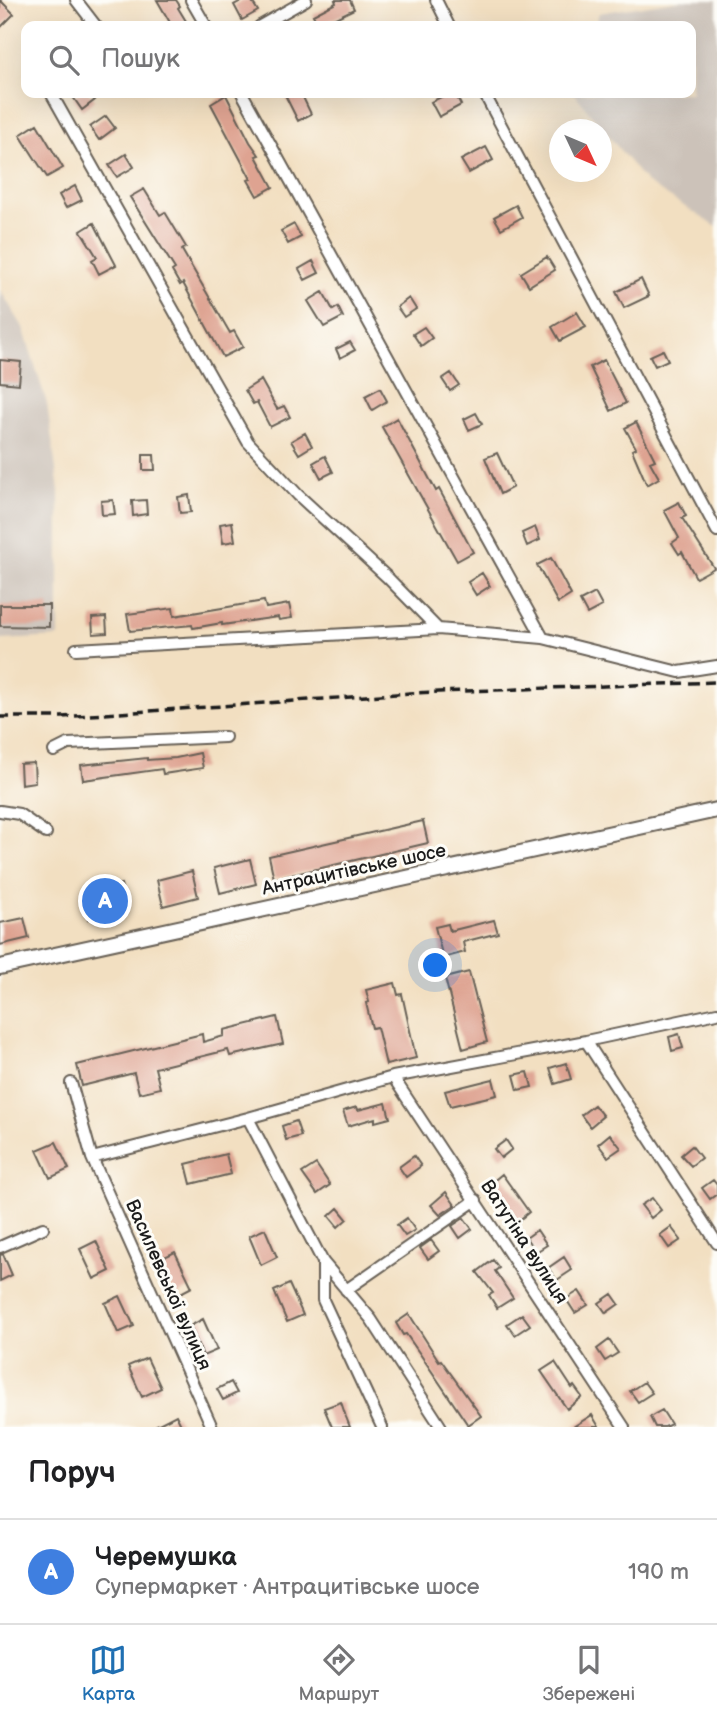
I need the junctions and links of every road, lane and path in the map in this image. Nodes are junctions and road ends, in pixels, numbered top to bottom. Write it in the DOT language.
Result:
graph roads {
  1 [pos="76,0"];
  2 [pos="191,0"];
  3 [pos="306,0"];
  4 [pos="436,0"];
  5 [pos="92,21"];
  6 [pos="203,21"];
  7 [pos="269,21"];
  8 [pos="446,21"];
  9 [pos="54,98"];
  10 [pos="245,98"];
  11 [pos="487,98"];
  12 [pos="717,531"];
  13 [pos="438,629"];
  14 [pos="543,638"];
  15 [pos="76,649"];
  16 [pos="717,666"];
  17 [pos="225,737"];
  18 [pos="54,751"];
  19 [pos="717,810"];
  20 [pos="0,811"];
  21 [pos="46,833"];
  22 [pos="0,967"];
  23 [pos="717,1013"];
  24 [pos="586,1041"];
  25 [pos="393,1077"];
  26 [pos="71,1083"];
  27 [pos="248,1118"];
  28 [pos="92,1158"];
  29 [pos="476,1200"];
  30 [pos="43,1228"];
  31 [pos="717,1243"];
  32 [pos="0,1247"];
  33 [pos="323,1262"];
  34 [pos="346,1290"];
  35 [pos="212,1427"];
  36 [pos="382,1427"];
  37 [pos="441,1427"];
  38 [pos="624,1427"];
  1 -- 5 [label="street"];
  2 -- 6 [label="street"];
  3 -- 7 [label="street"];
  4 -- 8 [label="street"];
  9 -- 13 [label="street"];
  10 -- 14 [label="street"];
  11 -- 12 [label="street"];
  13 -- 14 [label="street"];
  13 -- 15 [label="street"];
  14 -- 16 [label="street"];
  17 -- 18 [label="street"];
  19 -- 22 [label="main road, Антрацитівське шосе"];
  20 -- 21 [label="street"];
  23 -- 24 [label="street"];
  24 -- 25 [label="street"];
  24 -- 31 [label="street"];
  25 -- 27 [label="street"];
  25 -- 29 [label="street, Ватутіна вулиця"];
  26 -- 28 [label="street, Василевської вулиця"];
  27 -- 28 [label="street"];
  27 -- 33 [label="street"];
  28 -- 35 [label="street, Василевської вулиця"];
  29 -- 34 [label="street"];
  29 -- 38 [label="street, Ватутіна вулиця"];
  30 -- 32 [label="street"];
  33 -- 34 [label="street"];
  33 -- 36 [label="street"];
  34 -- 37 [label="street"];
}
